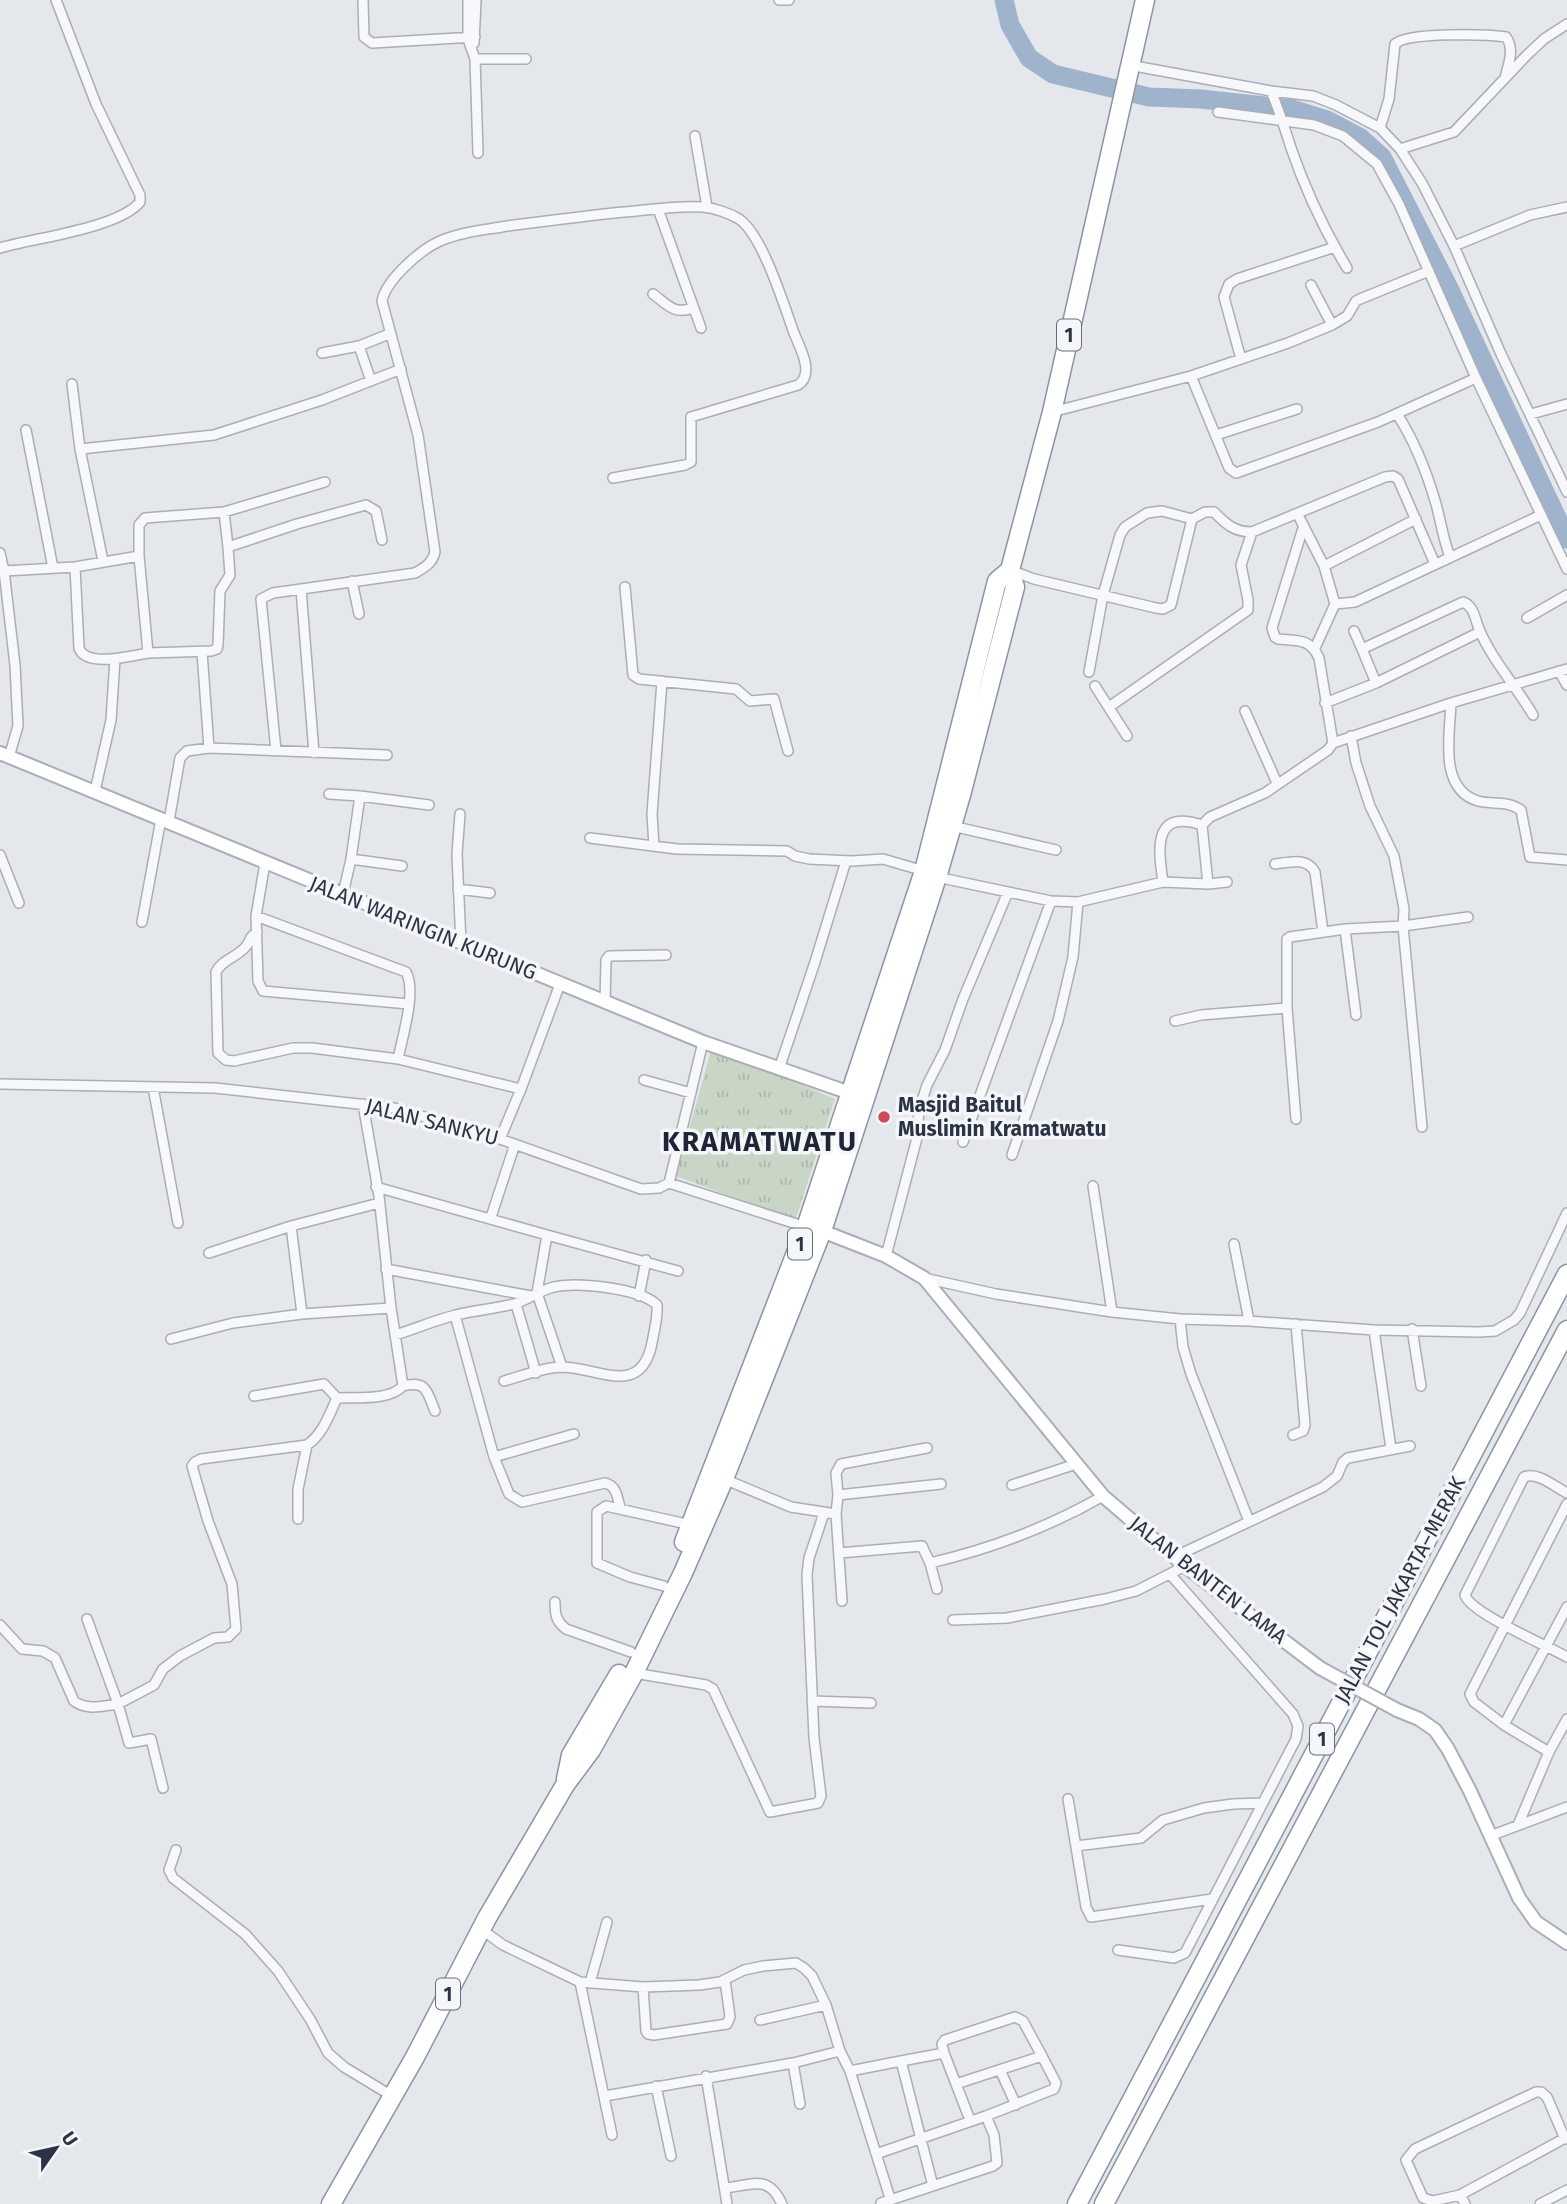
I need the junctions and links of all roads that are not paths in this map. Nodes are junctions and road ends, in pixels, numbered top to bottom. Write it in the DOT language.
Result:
graph roads {
  1 [pos="56,0"];
  2 [pos="363,0"];
  3 [pos="468,0"];
  4 [pos="476,0"];
  5 [pos="779,0"];
  6 [pos="789,0"];
  7 [pos="1145,0"];
  8 [pos="1567,24"];
  9 [pos="473,46"];
  10 [pos="526,60"];
  11 [pos="1129,67"];
  12 [pos="1505,78"];
  13 [pos="1273,95"];
  14 [pos="1218,112"];
  15 [pos="1282,117"];
  16 [pos="1380,128"];
  17 [pos="695,136"];
  18 [pos="1400,149"];
  19 [pos="478,153"];
  20 [pos="707,207"];
  21 [pos="1567,207"];
  22 [pos="658,209"];
  23 [pos="1454,246"];
  24 [pos="1335,247"];
  25 [pos="0,248"];
  26 [pos="1347,268"];
  27 [pos="1429,271"];
  28 [pos="1311,285"];
  29 [pos="653,294"];
  30 [pos="693,308"];
  31 [pos="1332,325"];
  32 [pos="701,328"];
  33 [pos="389,334"];
  34 [pos="359,346"];
  35 [pos="322,353"];
  36 [pos="1241,359"];
  37 [pos="401,369"];
  38 [pos="1191,376"];
  39 [pos="1476,378"];
  40 [pos="371,381"];
  41 [pos="72,384"];
  42 [pos="1567,404"];
  43 [pos="1297,409"];
  44 [pos="1052,412"];
  45 [pos="1397,414"];
  46 [pos="1531,414"];
  47 [pos="26,430"];
  48 [pos="1216,435"];
  49 [pos="80,449"];
  50 [pos="613,478"];
  51 [pos="325,482"];
  52 [pos="1566,488"];
  53 [pos="224,512"];
  54 [pos="1298,515"];
  55 [pos="1541,515"];
  56 [pos="1192,519"];
  57 [pos="1416,519"];
  58 [pos="1303,528"];
  59 [pos="1252,532"];
  60 [pos="382,540"];
  61 [pos="228,547"];
  62 [pos="0,553"];
  63 [pos="139,556"];
  64 [pos="1450,556"];
  65 [pos="103,561"];
  66 [pos="1435,564"];
  67 [pos="1324,566"];
  68 [pos="75,567"];
  69 [pos="52,568"];
  70 [pos="1567,569"];
  71 [pos="1010,570"];
  72 [pos="4,571"];
  73 [pos="352,581"];
  74 [pos="625,587"];
  75 [pos="301,589"];
  76 [pos="1103,596"];
  77 [pos="1567,596"];
  78 [pos="1335,604"];
  79 [pos="359,614"];
  80 [pos="1527,618"];
  81 [pos="1354,631"];
  82 [pos="1480,632"];
  83 [pos="1314,648"];
  84 [pos="1362,649"];
  85 [pos="202,652"];
  86 [pos="148,653"];
  87 [pos="115,659"];
  88 [pos="1563,670"];
  89 [pos="1089,672"];
  90 [pos="662,681"];
  91 [pos="1376,683"];
  92 [pos="1516,685"];
  93 [pos="1567,685"];
  94 [pos="1095,686"];
  95 [pos="1325,703"];
  96 [pos="1451,703"];
  97 [pos="1109,707"];
  98 [pos="1245,710"];
  99 [pos="1533,715"];
  100 [pos="1127,736"];
  101 [pos="1351,736"];
  102 [pos="1333,743"];
  103 [pos="209,748"];
  104 [pos="276,751"];
  105 [pos="788,751"];
  106 [pos="314,753"];
  107 [pos="4,755"];
  108 [pos="387,755"];
  109 [pos="1277,783"];
  110 [pos="96,791"];
  111 [pos="329,794"];
  112 [pos="360,796"];
  113 [pos="429,805"];
  114 [pos="460,814"];
  115 [pos="165,820"];
  116 [pos="1202,825"];
  117 [pos="952,826"];
  118 [pos="590,838"];
  119 [pos="654,846"];
  120 [pos="1056,850"];
  121 [pos="0,855"];
  122 [pos="351,859"];
  123 [pos="846,860"];
  124 [pos="1567,860"];
  125 [pos="265,863"];
  126 [pos="1275,864"];
  127 [pos="402,866"];
  128 [pos="930,874"];
  129 [pos="4,877"];
  130 [pos="1163,882"];
  131 [pos="1227,882"];
  132 [pos="1208,884"];
  133 [pos="458,889"];
  134 [pos="1008,892"];
  135 [pos="343,894"];
  136 [pos="490,894"];
  137 [pos="1051,901"];
  138 [pos="1078,902"];
  139 [pos="19,903"];
  140 [pos="256,916"];
  141 [pos="1468,917"];
  142 [pos="142,922"];
  143 [pos="1403,926"];
  144 [pos="1345,929"];
  145 [pos="257,932"];
  146 [pos="1323,932"];
  147 [pos="461,944"];
  148 [pos="666,955"];
  149 [pos="560,984"];
  150 [pos="605,1002"];
  151 [pos="409,1004"];
  152 [pos="1287,1008"];
  153 [pos="1356,1015"];
  154 [pos="1175,1021"];
  155 [pos="703,1042"];
  156 [pos="397,1059"];
  157 [pos="779,1069"];
  158 [pos="644,1080"];
  159 [pos="0,1084"];
  160 [pos="153,1087"];
  161 [pos="521,1089"];
  162 [pos="691,1093"];
  163 [pos="850,1093"];
  164 [pos="363,1104"];
  165 [pos="1296,1119"];
  166 [pos="1422,1127"];
  167 [pos="500,1139"];
  168 [pos="963,1142"];
  169 [pos="515,1144"];
  170 [pos="1012,1155"];
  171 [pos="669,1183"];
  172 [pos="1093,1186"];
  173 [pos="376,1187"];
  174 [pos="379,1203"];
  175 [pos="1567,1213"];
  176 [pos="491,1217"];
  177 [pos="178,1223"];
  178 [pos="291,1226"];
  179 [pos="814,1229"];
  180 [pos="547,1235"];
  181 [pos="1234,1244"];
  182 [pos="209,1253"];
  183 [pos="886,1256"];
  184 [pos="646,1260"];
  185 [pos="386,1269"];
  186 [pos="678,1271"];
  187 [pos="1567,1274"];
  188 [pos="924,1278"];
  189 [pos="534,1295"];
  190 [pos="639,1296"];
  191 [pos="516,1304"];
  192 [pos="391,1308"];
  193 [pos="1112,1312"];
  194 [pos="302,1314"];
  195 [pos="455,1315"];
  196 [pos="1180,1319"];
  197 [pos="1249,1321"];
  198 [pos="1296,1324"];
  199 [pos="1374,1329"];
  200 [pos="1412,1329"];
  201 [pos="1567,1330"];
  202 [pos="395,1335"];
  203 [pos="171,1339"];
  204 [pos="562,1367"];
  205 [pos="536,1373"];
  206 [pos="504,1381"];
  207 [pos="403,1386"];
  208 [pos="1421,1386"];
  209 [pos="254,1396"];
  210 [pos="338,1398"];
  211 [pos="435,1410"];
  212 [pos="574,1434"];
  213 [pos="1293,1435"];
  214 [pos="306,1445"];
  215 [pos="1410,1446"];
  216 [pos="928,1448"];
  217 [pos="1391,1449"];
  218 [pos="494,1457"];
  219 [pos="1076,1464"];
  220 [pos="724,1479"];
  221 [pos="941,1484"];
  222 [pos="1012,1485"];
  223 [pos="1567,1493"];
  224 [pos="838,1495"];
  225 [pos="1103,1496"];
  226 [pos="1567,1504"];
  227 [pos="620,1507"];
  228 [pos="824,1513"];
  229 [pos="836,1514"];
  230 [pos="298,1519"];
  231 [pos="1249,1521"];
  232 [pos="691,1525"];
  233 [pos="839,1553"];
  234 [pos="1174,1557"];
  235 [pos="930,1563"];
  236 [pos="1185,1566"];
  237 [pos="1170,1574"];
  238 [pos="664,1586"];
  239 [pos="937,1589"];
  240 [pos="842,1601"];
  241 [pos="555,1602"];
  242 [pos="1567,1606"];
  243 [pos="87,1619"];
  244 [pos="953,1620"];
  245 [pos="0,1625"];
  246 [pos="1504,1625"];
  247 [pos="1547,1646"];
  248 [pos="631,1652"];
  249 [pos="1567,1657"];
  250 [pos="634,1673"];
  251 [pos="812,1701"];
  252 [pos="871,1703"];
  253 [pos="118,1704"];
  254 [pos="1567,1719"];
  255 [pos="1504,1725"];
  256 [pos="1549,1752"];
  257 [pos="565,1784"];
  258 [pos="163,1788"];
  259 [pos="1068,1798"];
  260 [pos="1263,1803"];
  261 [pos="1567,1807"];
  262 [pos="1518,1825"];
  263 [pos="1490,1836"];
  264 [pos="1076,1846"];
  265 [pos="176,1850"];
  266 [pos="1212,1899"];
  267 [pos="607,1922"];
  268 [pos="481,1929"];
  269 [pos="1567,1943"];
  270 [pos="1118,1950"];
  271 [pos="724,1980"];
  272 [pos="585,1983"];
  273 [pos="643,1987"];
  274 [pos="826,2005"];
  275 [pos="761,2020"];
  276 [pos="840,2050"];
  277 [pos="944,2053"];
  278 [pos="1042,2056"];
  279 [pos="901,2061"];
  280 [pos="793,2063"];
  281 [pos="1000,2070"];
  282 [pos="850,2071"];
  283 [pos="706,2076"];
  284 [pos="956,2084"];
  285 [pos="656,2085"];
  286 [pos="392,2096"];
  287 [pos="606,2096"];
  288 [pos="800,2104"];
  289 [pos="1016,2105"];
  290 [pos="986,2116"];
  291 [pos="970,2120"];
  292 [pos="612,2135"];
  293 [pos="922,2138"];
  294 [pos="1566,2138"];
  295 [pos="876,2154"];
  296 [pos="671,2156"];
  297 [pos="933,2186"];
  298 [pos="725,2188"];
  299 [pos="1567,2190"];
  300 [pos="1460,2194"];
  301 [pos="885,2200"];
  302 [pos="331,2204"];
  303 [pos="727,2204"];
  304 [pos="782,2204"];
  305 [pos="1077,2204"];
  306 [pos="1104,2204"];
  307 [pos="1465,2204"];
  308 [pos="1540,2204"];
  1 -- 25 [label="street"];
  2 -- 9 [label="street"];
  3 -- 9 [label="street"];
  4 -- 9 [label="street"];
  5 -- 6 [label="street"];
  7 -- 11 [label="highway, 1"];
  8 -- 12 [label="street"];
  9 -- 10 [label="street"];
  9 -- 19 [label="street"];
  11 -- 13 [label="street"];
  11 -- 44 [label="highway, 1"];
  12 -- 16 [label="street"];
  12 -- 18 [label="street"];
  13 -- 15 [label="street"];
  13 -- 16 [label="street"];
  14 -- 15 [label="street"];
  15 -- 24 [label="street"];
  15 -- 27 [label="street"];
  16 -- 18 [label="street"];
  17 -- 20 [label="street"];
  18 -- 23 [label="street"];
  20 -- 22 [label="street"];
  20 -- 50 [label="street"];
  21 -- 23 [label="street"];
  22 -- 30 [label="street"];
  22 -- 33 [label="street"];
  23 -- 46 [label="street"];
  24 -- 26 [label="street"];
  24 -- 36 [label="street"];
  27 -- 31 [label="street"];
  27 -- 39 [label="street"];
  28 -- 31 [label="street"];
  29 -- 30 [label="street"];
  30 -- 32 [label="street"];
  31 -- 36 [label="street"];
  33 -- 34 [label="street"];
  33 -- 37 [label="street"];
  34 -- 35 [label="street"];
  34 -- 40 [label="street"];
  36 -- 38 [label="street"];
  37 -- 40 [label="street"];
  37 -- 73 [label="street"];
  38 -- 44 [label="street"];
  38 -- 48 [label="street"];
  39 -- 45 [label="street"];
  39 -- 55 [label="street"];
  40 -- 49 [label="street"];
  41 -- 49 [label="street"];
  42 -- 46 [label="street"];
  43 -- 48 [label="street"];
  44 -- 71 [label="highway, 1"];
  45 -- 48 [label="street"];
  45 -- 64 [label="street"];
  46 -- 52 [label="street"];
  47 -- 69 [label="street"];
  49 -- 65 [label="street"];
  51 -- 53 [label="street"];
  53 -- 61 [label="street"];
  53 -- 63 [label="street"];
  54 -- 57 [label="street"];
  54 -- 58 [label="street"];
  54 -- 59 [label="street"];
  55 -- 64 [label="street"];
  55 -- 70 [label="street"];
  56 -- 59 [label="street"];
  56 -- 76 [label="street"];
  56 -- 76 [label="street"];
  57 -- 66 [label="street"];
  57 -- 67 [label="street"];
  58 -- 67 [label="street"];
  58 -- 83 [label="street"];
  59 -- 97 [label="street"];
  60 -- 61 [label="street"];
  61 -- 85 [label="street"];
  62 -- 72 [label="street"];
  63 -- 65 [label="street"];
  63 -- 86 [label="street"];
  64 -- 66 [label="street"];
  65 -- 68 [label="street"];
  66 -- 78 [label="street"];
  67 -- 78 [label="street"];
  68 -- 69 [label="street"];
  68 -- 87 [label="street"];
  69 -- 72 [label="street"];
  71 -- 76 [label="street"];
  71 -- 117 [label="highway, 1"];
  71 -- 128 [label="highway, 1"];
  72 -- 107 [label="street"];
  73 -- 75 [label="street"];
  73 -- 79 [label="street"];
  74 -- 90 [label="street"];
  75 -- 104 [label="street"];
  75 -- 106 [label="street"];
  76 -- 89 [label="street"];
  77 -- 80 [label="street"];
  78 -- 83 [label="street"];
  81 -- 84 [label="street"];
  82 -- 84 [label="street"];
  82 -- 91 [label="street"];
  82 -- 92 [label="street"];
  83 -- 95 [label="street"];
  84 -- 91 [label="street"];
  85 -- 86 [label="street"];
  85 -- 103 [label="street"];
  86 -- 87 [label="street"];
  87 -- 110 [label="street"];
  88 -- 92 [label="street"];
  88 -- 93 [label="street"];
  90 -- 105 [label="street"];
  90 -- 119 [label="street"];
  91 -- 95 [label="street"];
  92 -- 96 [label="street"];
  92 -- 99 [label="street"];
  94 -- 97 [label="street"];
  95 -- 102 [label="street"];
  96 -- 101 [label="street"];
  96 -- 124 [label="street"];
  97 -- 100 [label="street"];
  98 -- 109 [label="street"];
  101 -- 102 [label="street"];
  101 -- 143 [label="street"];
  102 -- 109 [label="street"];
  103 -- 104 [label="street"];
  103 -- 115 [label="street"];
  104 -- 106 [label="street"];
  106 -- 108 [label="street"];
  107 -- 110 [label="main road, JALAN WARINGIN KURUNG"];
  109 -- 116 [label="street"];
  110 -- 115 [label="main road, JALAN WARINGIN KURUNG"];
  111 -- 112 [label="street"];
  112 -- 113 [label="street"];
  112 -- 122 [label="street"];
  114 -- 133 [label="street"];
  115 -- 125 [label="main road, JALAN WARINGIN KURUNG"];
  115 -- 142 [label="street"];
  116 -- 130 [label="street"];
  116 -- 132 [label="street"];
  117 -- 120 [label="street"];
  117 -- 128 [label="highway, 1"];
  118 -- 119 [label="street"];
  119 -- 123 [label="street"];
  121 -- 129 [label="street"];
  122 -- 127 [label="street"];
  122 -- 135 [label="street"];
  123 -- 128 [label="street"];
  123 -- 157 [label="street"];
  125 -- 135 [label="main road, JALAN WARINGIN KURUNG"];
  125 -- 140 [label="street"];
  126 -- 146 [label="street"];
  128 -- 134 [label="street"];
  128 -- 163 [label="highway, 1"];
  128 -- 179 [label="highway, 1"];
  129 -- 139 [label="street"];
  130 -- 132 [label="street"];
  130 -- 138 [label="street"];
  131 -- 132 [label="street"];
  133 -- 136 [label="street"];
  133 -- 147 [label="street"];
  134 -- 137 [label="street"];
  134 -- 183 [label="street"];
  135 -- 147 [label="main road, JALAN WARINGIN KURUNG"];
  137 -- 138 [label="street"];
  137 -- 168 [label="street"];
  138 -- 170 [label="street"];
  140 -- 145 [label="street"];
  140 -- 151 [label="street"];
  141 -- 143 [label="street"];
  143 -- 144 [label="street"];
  143 -- 166 [label="street"];
  144 -- 146 [label="street"];
  144 -- 153 [label="street"];
  145 -- 151 [label="street"];
  145 -- 156 [label="street"];
  146 -- 152 [label="street"];
  147 -- 149 [label="main road, JALAN WARINGIN KURUNG"];
  148 -- 150 [label="street"];
  149 -- 150 [label="main road, JALAN WARINGIN KURUNG"];
  149 -- 161 [label="street"];
  150 -- 155 [label="main road, JALAN WARINGIN KURUNG"];
  151 -- 156 [label="street"];
  152 -- 154 [label="street"];
  152 -- 165 [label="street"];
  155 -- 157 [label="main road, JALAN WARINGIN KURUNG"];
  155 -- 162 [label="street"];
  156 -- 161 [label="street"];
  157 -- 163 [label="main road, JALAN WARINGIN KURUNG"];
  158 -- 162 [label="street"];
  159 -- 160 [label="street, JALAN SANKYU"];
  160 -- 164 [label="street, JALAN SANKYU"];
  160 -- 177 [label="street"];
  161 -- 167 [label="street"];
  162 -- 171 [label="street"];
  163 -- 179 [label="highway, 1"];
  164 -- 167 [label="street, JALAN SANKYU"];
  164 -- 173 [label="street"];
  167 -- 169 [label="street, JALAN SANKYU"];
  169 -- 171 [label="street, JALAN SANKYU"];
  169 -- 176 [label="street"];
  171 -- 179 [label="street, JALAN SANKYU"];
  172 -- 193 [label="street"];
  173 -- 174 [label="street"];
  173 -- 176 [label="street"];
  174 -- 178 [label="street"];
  174 -- 185 [label="street"];
  175 -- 200 [label="street"];
  176 -- 180 [label="street"];
  178 -- 182 [label="street"];
  178 -- 194 [label="street"];
  179 -- 183 [label="main road, JALAN BANTEN LAMA"];
  179 -- 220 [label="highway, 1"];
  179 -- 232 [label="highway, 1"];
  180 -- 184 [label="street"];
  180 -- 189 [label="street"];
  181 -- 197 [label="street"];
  183 -- 188 [label="main road, JALAN BANTEN LAMA"];
  184 -- 186 [label="street"];
  184 -- 190 [label="street"];
  185 -- 189 [label="street"];
  185 -- 192 [label="street"];
  187 -- 305 [label="highway, JALAN TOL JAKARTA–MERAK / 1"];
  188 -- 193 [label="street"];
  188 -- 219 [label="main road, JALAN BANTEN LAMA"];
  189 -- 190 [label="street"];
  189 -- 191 [label="street"];
  189 -- 204 [label="street"];
  190 -- 204 [label="street"];
  191 -- 195 [label="street"];
  191 -- 205 [label="street"];
  192 -- 194 [label="street"];
  192 -- 202 [label="street"];
  193 -- 196 [label="street"];
  194 -- 203 [label="street"];
  195 -- 202 [label="street"];
  195 -- 218 [label="street"];
  196 -- 197 [label="street"];
  196 -- 231 [label="street"];
  197 -- 198 [label="street"];
  198 -- 199 [label="street"];
  198 -- 213 [label="street"];
  199 -- 200 [label="street"];
  199 -- 217 [label="street"];
  200 -- 208 [label="street"];
  201 -- 306 [label="highway, JALAN TOL JAKARTA–MERAK / 1"];
  202 -- 207 [label="street"];
  204 -- 205 [label="street"];
  205 -- 206 [label="street"];
  207 -- 210 [label="street"];
  207 -- 211 [label="street"];
  209 -- 210 [label="street"];
  210 -- 214 [label="street"];
  212 -- 218 [label="street"];
  214 -- 230 [label="street"];
  214 -- 253 [label="street"];
  215 -- 217 [label="street"];
  216 -- 224 [label="street"];
  217 -- 231 [label="street"];
  218 -- 227 [label="street"];
  219 -- 222 [label="street"];
  219 -- 225 [label="main road, JALAN BANTEN LAMA"];
  220 -- 228 [label="street"];
  220 -- 250 [label="highway, 1"];
  221 -- 224 [label="street"];
  223 -- 246 [label="street"];
  224 -- 229 [label="street"];
  225 -- 234 [label="main road, JALAN BANTEN LAMA"];
  225 -- 235 [label="street"];
  226 -- 246 [label="street"];
  227 -- 232 [label="street"];
  227 -- 238 [label="street"];
  228 -- 229 [label="street"];
  228 -- 251 [label="street"];
  229 -- 233 [label="street"];
  231 -- 234 [label="street"];
  232 -- 238 [label="highway, 1"];
  233 -- 235 [label="street"];
  233 -- 240 [label="street"];
  234 -- 236 [label="main road, JALAN BANTEN LAMA"];
  235 -- 239 [label="street"];
  236 -- 237 [label="street"];
  236 -- 263 [label="main road, JALAN BANTEN LAMA, bridge"];
  237 -- 244 [label="street"];
  237 -- 260 [label="street"];
  238 -- 248 [label="highway, 1"];
  241 -- 248 [label="street"];
  242 -- 247 [label="street"];
  243 -- 253 [label="street"];
  245 -- 253 [label="street"];
  246 -- 247 [label="street"];
  246 -- 255 [label="street"];
  247 -- 249 [label="street"];
  247 -- 255 [label="street"];
  248 -- 257 [label="highway, 1"];
  250 -- 251 [label="street"];
  250 -- 257 [label="highway, 1"];
  251 -- 252 [label="street"];
  253 -- 258 [label="street"];
  254 -- 256 [label="street"];
  255 -- 256 [label="street"];
  256 -- 262 [label="street"];
  257 -- 268 [label="highway, 1"];
  259 -- 264 [label="street"];
  260 -- 264 [label="street"];
  260 -- 266 [label="street"];
  261 -- 262 [label="street"];
  262 -- 263 [label="street"];
  263 -- 269 [label="main road, JALAN BANTEN LAMA"];
  264 -- 266 [label="street"];
  265 -- 286 [label="street"];
  266 -- 270 [label="street"];
  267 -- 272 [label="street"];
  268 -- 272 [label="street"];
  268 -- 286 [label="highway, 1"];
  271 -- 273 [label="street"];
  271 -- 273 [label="street"];
  271 -- 274 [label="street"];
  272 -- 273 [label="street"];
  272 -- 287 [label="street"];
  274 -- 275 [label="street"];
  274 -- 276 [label="street"];
  276 -- 280 [label="street"];
  276 -- 282 [label="street"];
  277 -- 278 [label="street"];
  277 -- 279 [label="street"];
  277 -- 284 [label="street"];
  278 -- 281 [label="street"];
  278 -- 289 [label="street"];
  279 -- 282 [label="street"];
  279 -- 293 [label="street"];
  280 -- 283 [label="street"];
  280 -- 288 [label="street"];
  281 -- 284 [label="street"];
  281 -- 289 [label="street"];
  282 -- 295 [label="street"];
  283 -- 285 [label="street"];
  283 -- 298 [label="street"];
  284 -- 291 [label="street"];
  285 -- 287 [label="street"];
  285 -- 296 [label="street"];
  286 -- 302 [label="highway, 1"];
  287 -- 292 [label="street"];
  289 -- 290 [label="street"];
  290 -- 291 [label="street"];
  290 -- 297 [label="street"];
  291 -- 293 [label="street"];
  293 -- 295 [label="street"];
  293 -- 297 [label="street"];
  294 -- 300 [label="street"];
  294 -- 300 [label="street"];
  295 -- 301 [label="street"];
  297 -- 301 [label="street"];
  298 -- 303 [label="street"];
  298 -- 304 [label="street"];
  299 -- 308 [label="street"];
  300 -- 307 [label="street"];
}
